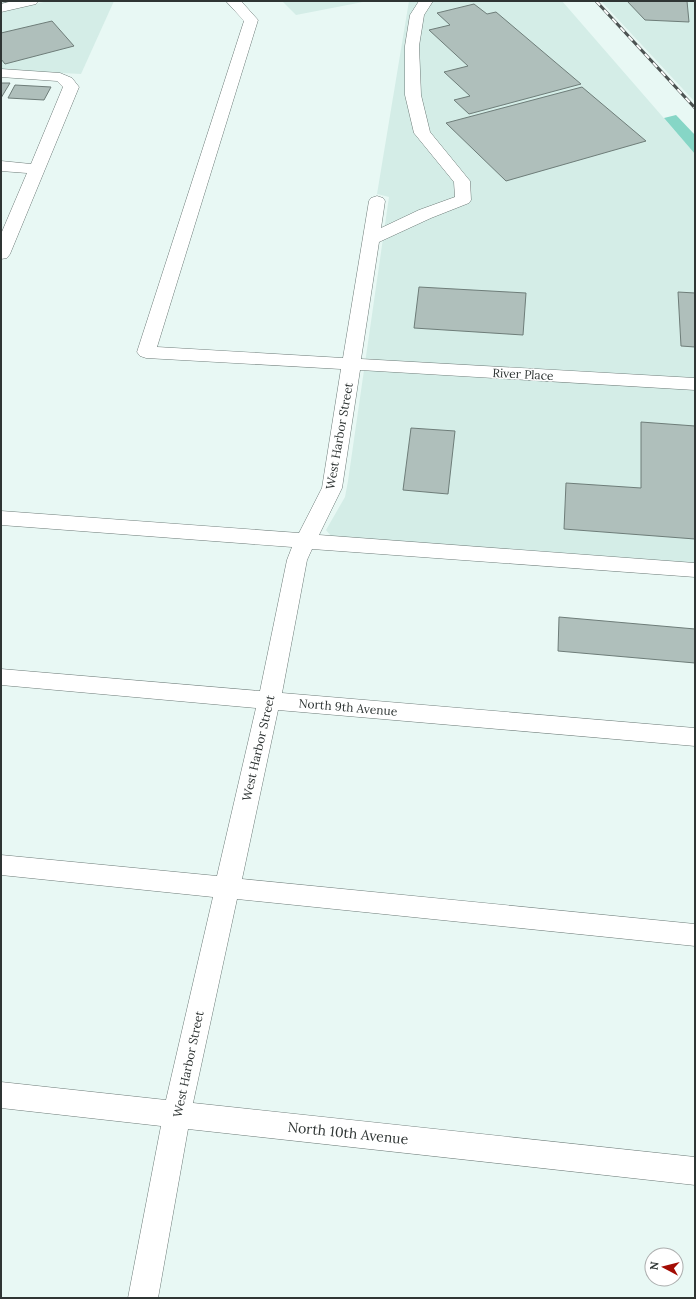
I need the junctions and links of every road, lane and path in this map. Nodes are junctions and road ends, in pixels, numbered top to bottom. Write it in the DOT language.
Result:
graph roads {
  1 [pos="31,1"];
  2 [pos="233,1"];
  3 [pos="426,1"];
  4 [pos="1,8"];
  5 [pos="1,73"];
  6 [pos="1,166"];
  7 [pos="37,169"];
  8 [pos="377,201"];
  9 [pos="371,238"];
  10 [pos="1,254"];
  11 [pos="351,364"];
  12 [pos="695,384"];
  13 [pos="1,518"];
  14 [pos="305,541"];
  15 [pos="695,570"];
  16 [pos="1,677"];
  17 [pos="269,700"];
  18 [pos="695,737"];
  19 [pos="1,865"];
  20 [pos="227,888"];
  21 [pos="695,935"];
  22 [pos="1,1095"];
  23 [pos="177,1114"];
  24 [pos="695,1171"];
  25 [pos="142,1298"];
  1 -- 4 [label="street"];
  2 -- 11 [label="street, River Place"];
  3 -- 9 [label="street"];
  5 -- 7 [label="street"];
  6 -- 7 [label="street"];
  7 -- 10 [label="street"];
  8 -- 9 [label="street, West Harbor Street"];
  9 -- 11 [label="street, West Harbor Street"];
  11 -- 12 [label="street, River Place"];
  11 -- 14 [label="street, West Harbor Street"];
  13 -- 14 [label="street"];
  14 -- 15 [label="street"];
  14 -- 17 [label="street, West Harbor Street"];
  16 -- 17 [label="street, North 9th Avenue"];
  17 -- 18 [label="street, North 9th Avenue"];
  17 -- 20 [label="street, West Harbor Street"];
  19 -- 20 [label="street"];
  20 -- 21 [label="street"];
  20 -- 23 [label="street, West Harbor Street"];
  22 -- 23 [label="street, North 10th Avenue"];
  23 -- 24 [label="street, North 10th Avenue"];
  23 -- 25 [label="street, West Harbor Street"];
}
